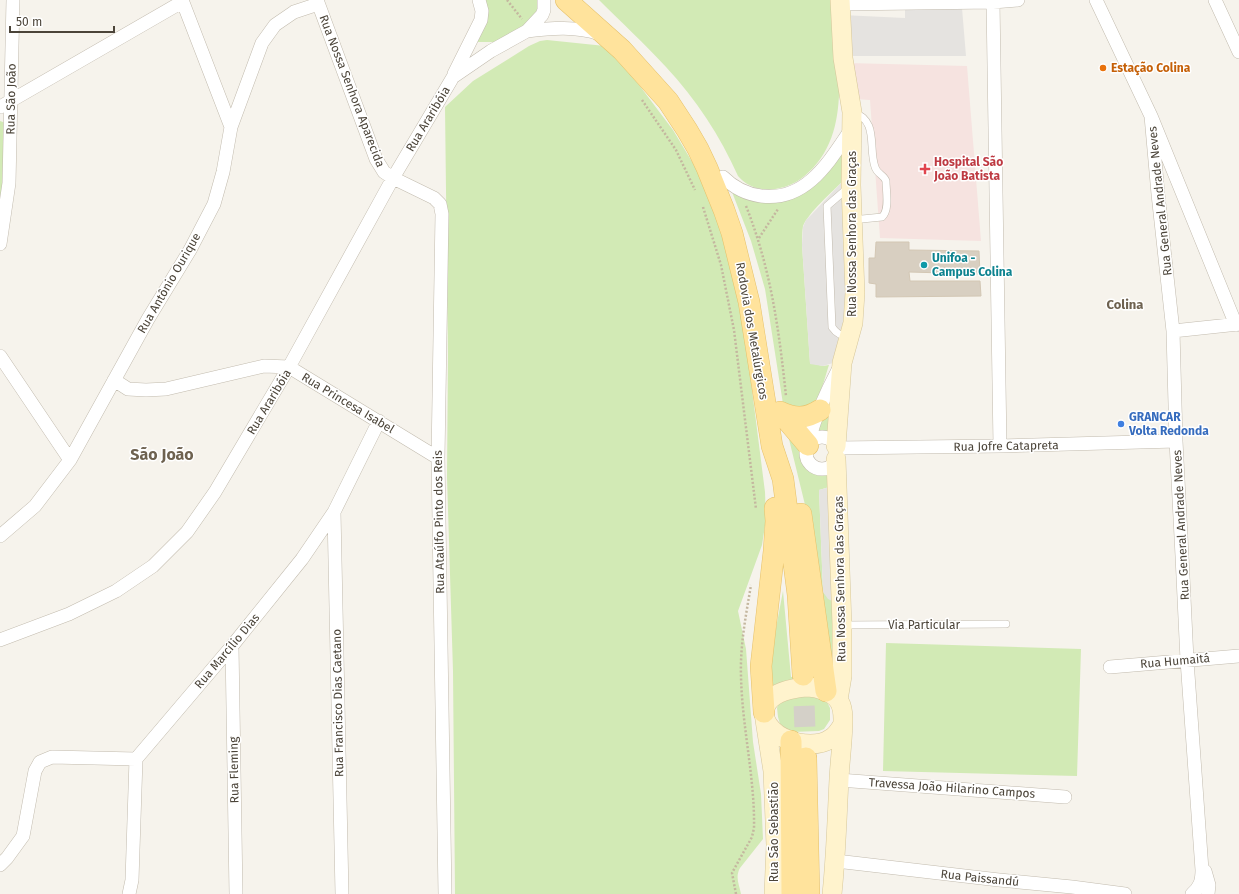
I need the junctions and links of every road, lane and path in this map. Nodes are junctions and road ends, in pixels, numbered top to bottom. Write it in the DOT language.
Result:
graph roads {
  1 [pos="13,0"];
  2 [pos="479,0"];
  3 [pos="507,0"];
  4 [pos="544,0"];
  5 [pos="566,0"];
  6 [pos="579,0"];
  7 [pos="1018,0"];
  8 [pos="1096,0"];
  9 [pos="1215,0"];
  10 [pos="182,1"];
  11 [pos="318,2"];
  12 [pos="840,2"];
  13 [pos="993,2"];
  14 [pos="528,30"];
  15 [pos="610,39"];
  16 [pos="1239,52"];
  17 [pos="453,77"];
  18 [pos="640,97"];
  19 [pos="6,104"];
  20 [pos="1151,116"];
  21 [pos="852,120"];
  22 [pos="231,127"];
  23 [pos="723,177"];
  24 [pos="393,178"];
  25 [pos="851,185"];
  26 [pos="696,190"];
  27 [pos="789,193"];
  28 [pos="701,203"];
  29 [pos="852,220"];
  30 [pos="759,239"];
  31 [pos="0,244"];
  32 [pos="1237,324"];
  33 [pos="1173,331"];
  34 [pos="850,336"];
  35 [pos="0,356"];
  36 [pos="842,363"];
  37 [pos="289,367"];
  38 [pos="114,380"];
  39 [pos="820,410"];
  40 [pos="780,412"];
  41 [pos="379,421"];
  42 [pos="1176,441"];
  43 [pos="779,444"];
  44 [pos="809,444"];
  45 [pos="1000,446"];
  46 [pos="836,451"];
  47 [pos="438,458"];
  48 [pos="70,460"];
  49 [pos="334,512"];
  50 [pos="757,512"];
  51 [pos="0,536"];
  52 [pos="752,580"];
  53 [pos="1006,624"];
  54 [pos="842,625"];
  55 [pos="0,640"];
  56 [pos="232,646"];
  57 [pos="1239,656"];
  58 [pos="1187,660"];
  59 [pos="1110,667"];
  60 [pos="803,676"];
  61 [pos="832,696"];
  62 [pos="764,716"];
  63 [pos="842,726"];
  64 [pos="788,740"];
  65 [pos="806,758"];
  66 [pos="136,759"];
  67 [pos="773,771"];
  68 [pos="839,780"];
  69 [pos="1065,797"];
  70 [pos="836,861"];
  71 [pos="1202,862"];
  72 [pos="0,865"];
  73 [pos="129,894"];
  74 [pos="236,894"];
  75 [pos="342,894"];
  76 [pos="445,894"];
  77 [pos="736,894"];
  78 [pos="774,894"];
  79 [pos="792,894"];
  80 [pos="809,894"];
  81 [pos="832,894"];
  82 [pos="1125,894"];
  83 [pos="1192,894"];
  84 [pos="1208,894"];
  1 -- 19 [label="street, Rua São João"];
  2 -- 17 [label="street, Rua Araribóia"];
  3 -- 14 [label="path"];
  4 -- 14 [label="street"];
  5 -- 15 [label="main road, Rodovia dos Metalúrgicos"];
  6 -- 23 [label="main road, Rodovia dos Metalúrgicos"];
  7 -- 13 [label="street"];
  8 -- 20 [label="street, Rua General Andrade Neves"];
  9 -- 16 [label="street"];
  10 -- 19 [label="street"];
  10 -- 22 [label="street"];
  11 -- 22 [label="street, Rua Antônio Ourique"];
  11 -- 24 [label="street, Rua Nossa Senhora Aparecida"];
  12 -- 13 [label="street"];
  12 -- 21 [label="street, Rua Nossa Senhora das Graças"];
  13 -- 45 [label="street"];
  14 -- 15 [label="street"];
  14 -- 17 [label="street, Rua Araribóia"];
  15 -- 43 [label="main road, Rodovia dos Metalúrgicos"];
  17 -- 24 [label="street, Rua Araribóia"];
  18 -- 26 [label="path"];
  19 -- 31 [label="street, Rua São João"];
  20 -- 32 [label="street, Rua General Andrade Neves"];
  20 -- 33 [label="street, Rua General Andrade Neves"];
  21 -- 25 [label="street, Rua Nossa Senhora das Graças"];
  21 -- 27 [label="street, Rua Nossa Senhora das Graças"];
  21 -- 29 [label="lane"];
  22 -- 38 [label="street, Rua Antônio Ourique"];
  23 -- 27 [label="street, Rua Nossa Senhora das Graças"];
  23 -- 40 [label="main road, Rodovia dos Metalúrgicos"];
  24 -- 37 [label="street, Rua Araribóia"];
  24 -- 47 [label="street, Rua Ataúlfo Pinto dos Reis"];
  25 -- 29 [label="street, Rua Nossa Senhora das Graças"];
  25 -- 34 [label="lane"];
  27 -- 30 [label="path"];
  28 -- 50 [label="path"];
  29 -- 34 [label="street, Rua Nossa Senhora das Graças"];
  32 -- 33 [label="street"];
  33 -- 42 [label="street, Rua General Andrade Neves"];
  34 -- 36 [label="street, Rua Nossa Senhora das Graças"];
  35 -- 48 [label="street"];
  36 -- 39 [label="street, Rua Nossa Senhora das Graças"];
  36 -- 46 [label="street, Rua Nossa Senhora das Graças"];
  37 -- 38 [label="street, Rua Princesa Isabel"];
  37 -- 41 [label="street, Rua Princesa Isabel"];
  37 -- 55 [label="street, Rua Araribóia"];
  38 -- 48 [label="street, Rua Antônio Ourique"];
  39 -- 40 [label="main road"];
  39 -- 44 [label="street, Rua Nossa Senhora das Graças"];
  40 -- 43 [label="main road, Rodovia dos Metalúrgicos"];
  40 -- 44 [label="main road"];
  41 -- 47 [label="street, Rua Princesa Isabel"];
  41 -- 49 [label="street, Rua Marcílio Dias"];
  42 -- 45 [label="street, Rua Jofre Catapreta"];
  42 -- 58 [label="street, Rua General Andrade Neves"];
  43 -- 60 [label="main road, Rodovia dos Metalúrgicos"];
  43 -- 61 [label="main road"];
  43 -- 62 [label="main road"];
  44 -- 46 [label="street"];
  44 -- 46 [label="street"];
  45 -- 46 [label="street, Rua Jofre Catapreta"];
  46 -- 54 [label="street, Rua Nossa Senhora das Graças"];
  47 -- 76 [label="street, Rua Ataúlfo Pinto dos Reis"];
  48 -- 51 [label="street, Rua Antônio Ourique"];
  49 -- 56 [label="street, Rua Marcílio Dias"];
  49 -- 75 [label="street, Rua Francisco Dias Caetano"];
  52 -- 77 [label="path"];
  53 -- 54 [label="lane, Via Particular"];
  54 -- 61 [label="street, Rua Nossa Senhora das Graças"];
  56 -- 66 [label="street, Rua Marcílio Dias"];
  56 -- 74 [label="street, Rua Fleming"];
  57 -- 58 [label="street, Rua Humaitá"];
  58 -- 59 [label="street, Rua Humaitá"];
  58 -- 71 [label="street, Rua General Andrade Neves"];
  61 -- 62 [label="street"];
  61 -- 63 [label="street"];
  62 -- 64 [label="street"];
  62 -- 67 [label="street, Rua São Sebastião"];
  63 -- 64 [label="street"];
  63 -- 68 [label="street"];
  64 -- 67 [label="street, Rua São Sebastião"];
  64 -- 79 [label="main road"];
  65 -- 80 [label="main road"];
  66 -- 72 [label="street"];
  66 -- 73 [label="street"];
  67 -- 78 [label="street, Rua São Sebastião"];
  68 -- 69 [label="street, Travessa João Hilarino Campos"];
  68 -- 70 [label="street"];
  70 -- 81 [label="street"];
  70 -- 82 [label="street, Rua Paissandú"];
  71 -- 83 [label="street, Rua General Andrade Neves"];
  71 -- 84 [label="street, Rua General Andrade Neves"];
}
